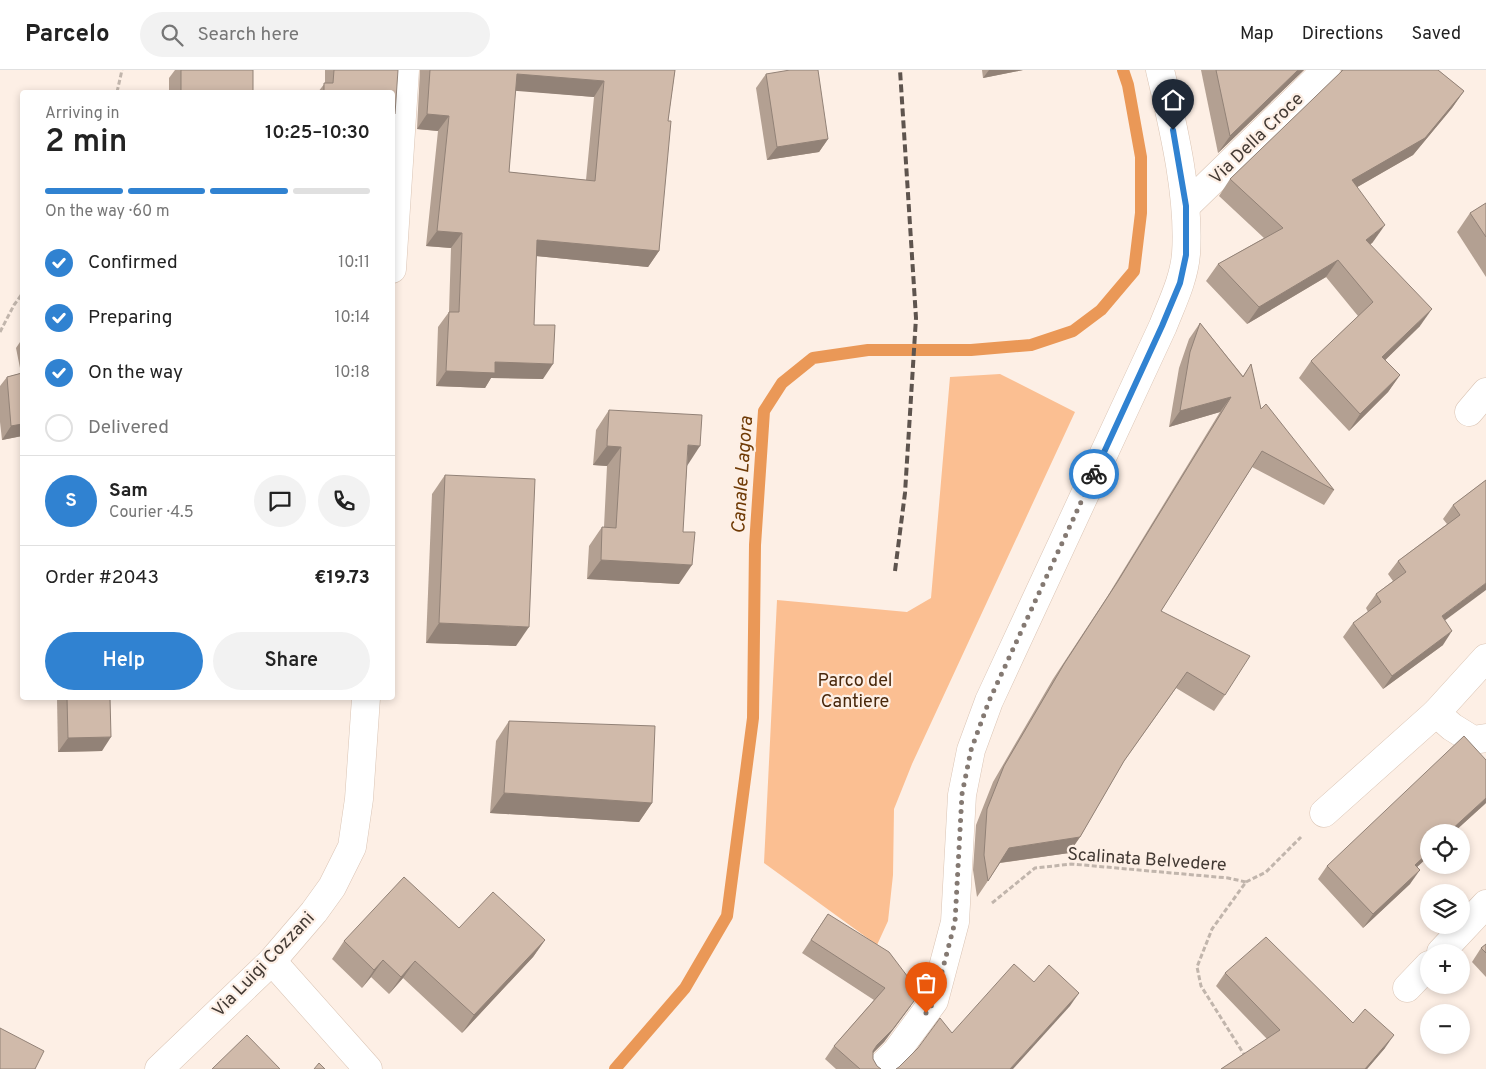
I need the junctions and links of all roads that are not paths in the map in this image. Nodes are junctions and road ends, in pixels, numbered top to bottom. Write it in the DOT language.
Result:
graph roads {
  1 [pos="405,70"];
  2 [pos="1160,70"];
  3 [pos="1326,70"];
  4 [pos="396,154"];
  5 [pos="395,183"];
  6 [pos="1186,206"];
  7 [pos="1486,658"];
  8 [pos="366,700"];
  9 [pos="1436,713"];
  10 [pos="1486,738"];
  11 [pos="1324,813"];
  12 [pos="1486,904"];
  13 [pos="1448,944"];
  14 [pos="272,961"];
  15 [pos="1420,974"];
  16 [pos="1407,988"];
  17 [pos="159,1069"];
  18 [pos="368,1069"];
  19 [pos="879,1069"];
  1 -- 4 [label="street"];
  2 -- 6 [label="street"];
  3 -- 6 [label="street, Via Della Croce"];
  4 -- 5 [label="street"];
  6 -- 19 [label="street"];
  7 -- 9 [label="street"];
  8 -- 14 [label="street, Via Luigi Cozzani"];
  9 -- 10 [label="street"];
  9 -- 11 [label="street"];
  12 -- 13 [label="street"];
  14 -- 17 [label="street, Via Luigi Cozzani"];
  14 -- 18 [label="street"];
  15 -- 16 [label="street"];
}
